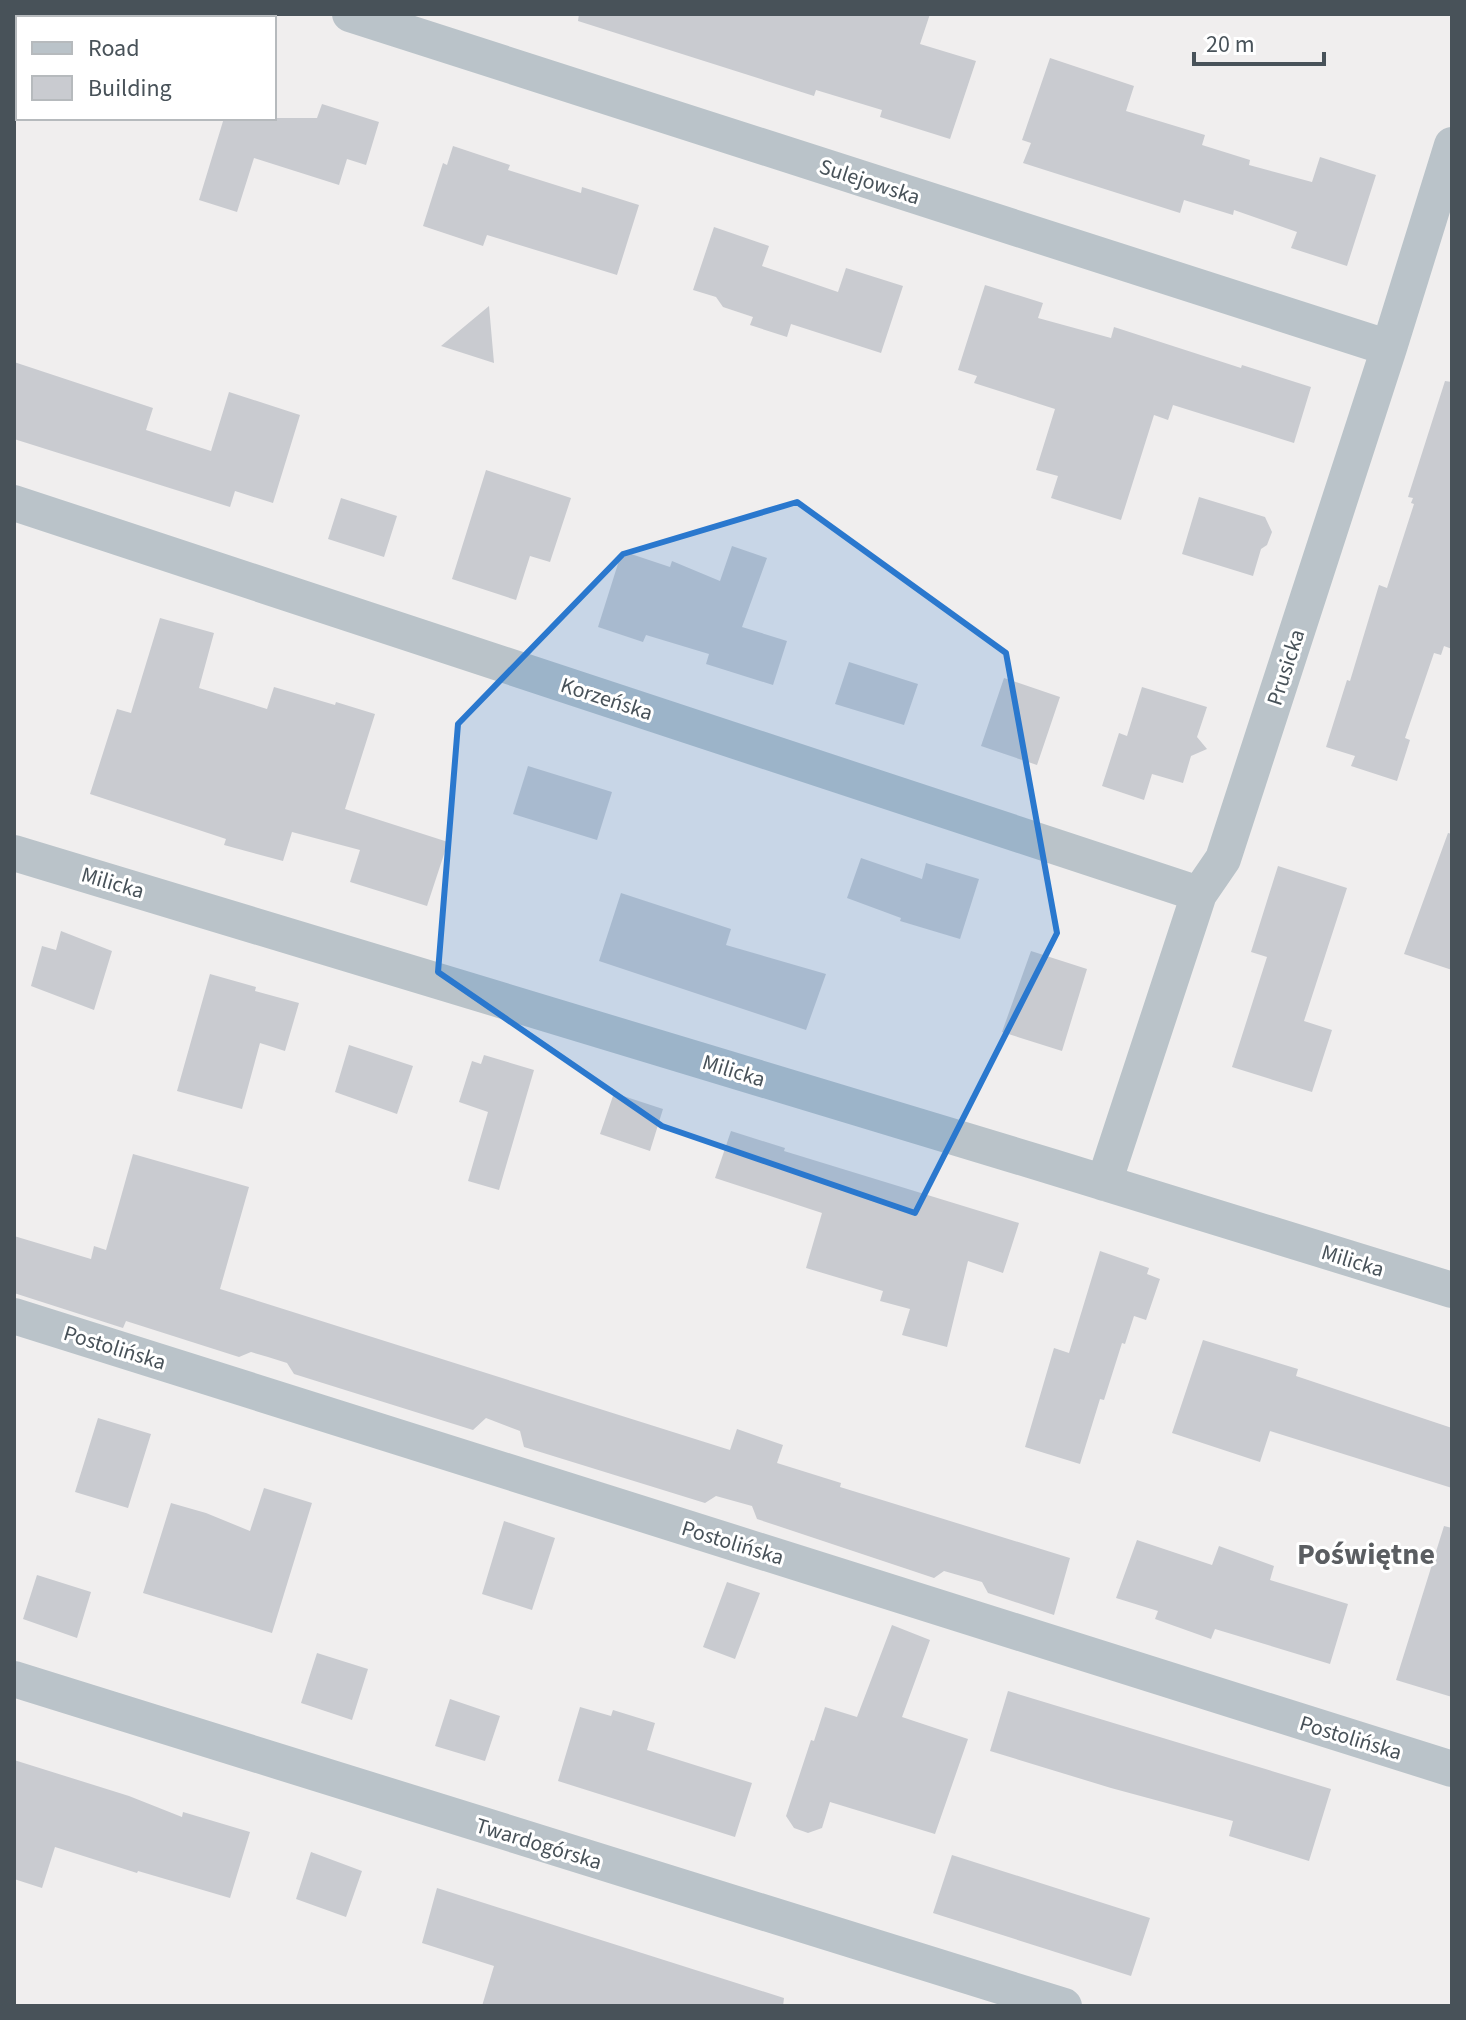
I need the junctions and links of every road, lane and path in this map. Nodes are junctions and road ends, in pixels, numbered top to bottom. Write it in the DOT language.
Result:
graph roads {
  1 [pos="350,14"];
  2 [pos="1452,145"];
  3 [pos="1389,348"];
  4 [pos="14,503"];
  5 [pos="14,853"];
  6 [pos="1199,894"];
  7 [pos="1104,1183"];
  8 [pos="1452,1290"];
  9 [pos="14,1316"];
  10 [pos="14,1679"];
  11 [pos="1452,1769"];
  12 [pos="1064,2006"];
  1 -- 3 [label="street, Sulejowska"];
  2 -- 3 [label="street, Prusicka"];
  3 -- 6 [label="street, Prusicka"];
  4 -- 6 [label="street, Korzeńska"];
  5 -- 7 [label="street, Milicka"];
  6 -- 7 [label="street, Prusicka"];
  7 -- 8 [label="street, Milicka"];
  9 -- 11 [label="street, Postolińska"];
  10 -- 12 [label="street, Twardogórska"];
}
